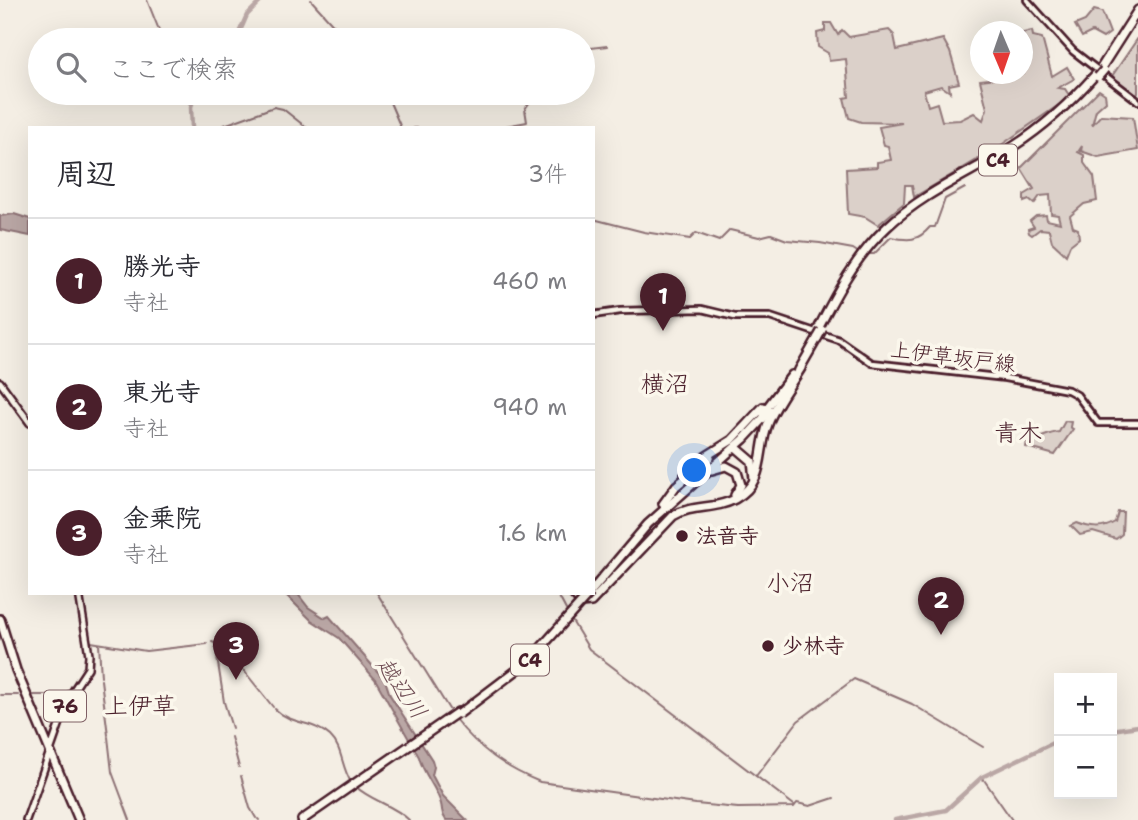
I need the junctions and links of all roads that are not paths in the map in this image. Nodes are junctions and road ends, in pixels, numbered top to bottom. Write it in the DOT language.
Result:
graph roads {
  1 [pos="1027,0"];
  2 [pos="1138,10"];
  3 [pos="1138,18"];
  4 [pos="1102,69"];
  5 [pos="1138,101"];
  6 [pos="595,315"];
  7 [pos="818,333"];
  8 [pos="0,382"];
  9 [pos="768,410"];
  10 [pos="28,420"];
  11 [pos="1138,424"];
  12 [pos="738,449"];
  13 [pos="722,450"];
  14 [pos="685,475"];
  15 [pos="697,479"];
  16 [pos="754,480"];
  17 [pos="677,502"];
  18 [pos="663,504"];
  19 [pos="669,515"];
  20 [pos="610,565"];
  21 [pos="595,584"];
  22 [pos="595,592"];
  23 [pos="79,595"];
  24 [pos="575,595"];
  25 [pos="586,595"];
  26 [pos="586,595"];
  27 [pos="0,619"];
  28 [pos="0,630"];
  29 [pos="49,754"];
  30 [pos="26,820"];
  31 [pos="77,820"];
  32 [pos="302,820"];
  33 [pos="308,820"];
  1 -- 5 [label="main road"];
  2 -- 4 [label="highway, C4"];
  3 -- 4 [label="highway, C4"];
  4 -- 7 [label="highway, C4, bridge"];
  6 -- 11 [label="main road, 上伊草坂戸線"];
  7 -- 9 [label="highway, C4"];
  7 -- 9 [label="highway, C4"];
  8 -- 10 [label="main road"];
  9 -- 14 [label="highway"];
  9 -- 15 [label="highway, C4"];
  9 -- 16 [label="highway"];
  9 -- 18 [label="highway, C4"];
  12 -- 16 [label="highway"];
  13 -- 18 [label="highway"];
  15 -- 19 [label="highway"];
  15 -- 20 [label="highway, C4"];
  16 -- 24 [label="highway"];
  17 -- 19 [label="highway"];
  18 -- 20 [label="highway, C4"];
  19 -- 22 [label="highway"];
  20 -- 21 [label="highway, C4"];
  23 -- 29 [label="main road, 76"];
  25 -- 32 [label="highway, C4, bridge"];
  26 -- 33 [label="highway, C4, bridge"];
  27 -- 29 [label="highway"];
  28 -- 29 [label="highway"];
  29 -- 30 [label="main road, 76"];
  29 -- 31 [label="highway"];
}
